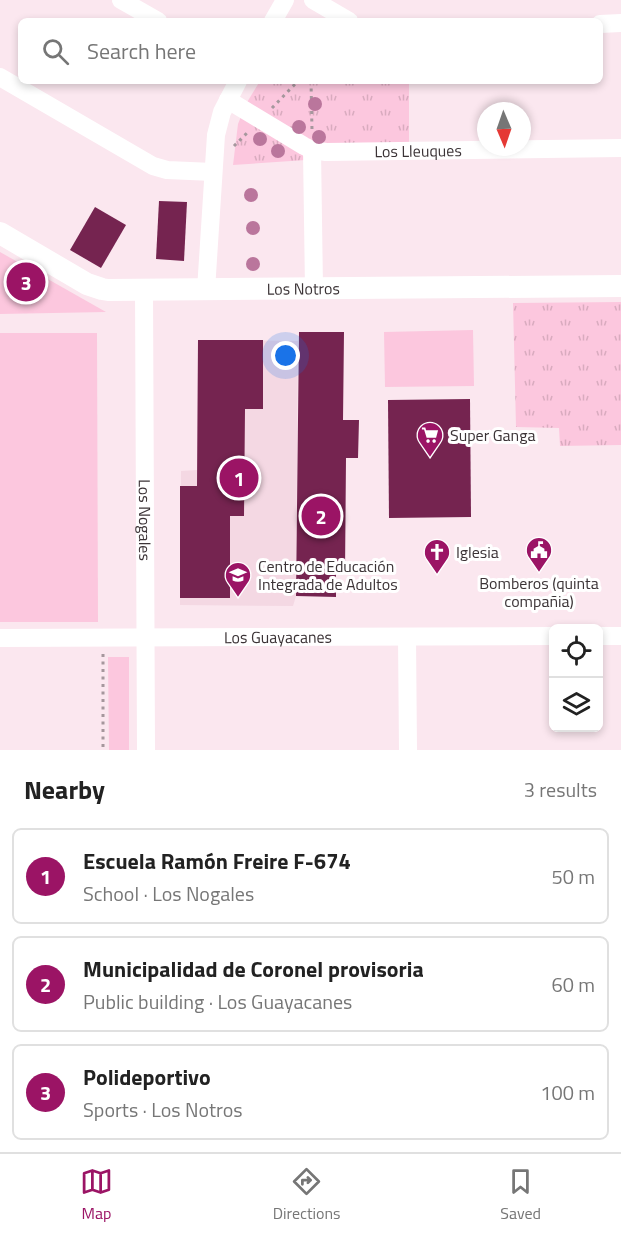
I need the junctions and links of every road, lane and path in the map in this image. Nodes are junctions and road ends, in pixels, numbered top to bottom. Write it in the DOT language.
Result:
graph roads {
  1 [pos="121,0"];
  2 [pos="285,0"];
  3 [pos="313,0"];
  4 [pos="153,18"];
  5 [pos="275,18"];
  6 [pos="344,18"];
  7 [pos="621,23"];
  8 [pos="603,24"];
  9 [pos="0,77"];
  10 [pos="236,84"];
  11 [pos="311,84"];
  12 [pos="228,100"];
  13 [pos="621,148"];
  14 [pos="312,150"];
  15 [pos="213,172"];
  16 [pos="0,233"];
  17 [pos="621,286"];
  18 [pos="314,289"];
  19 [pos="144,290"];
  20 [pos="206,290"];
  21 [pos="549,636"];
  22 [pos="603,636"];
  23 [pos="621,636"];
  24 [pos="407,637"];
  25 [pos="0,638"];
  26 [pos="103,638"];
  27 [pos="146,638"];
  28 [pos="103,750"];
  29 [pos="146,750"];
  30 [pos="408,750"];
  1 -- 4 [label="street"];
  2 -- 5 [label="street"];
  3 -- 6 [label="street"];
  7 -- 8 [label="street"];
  9 -- 15 [label="street"];
  10 -- 12 [label="street"];
  11 -- 14 [label="path"];
  12 -- 14 [label="street, Los Lleuques"];
  12 -- 15 [label="street"];
  13 -- 14 [label="street, Los Lleuques"];
  14 -- 18 [label="street"];
  15 -- 20 [label="street"];
  16 -- 19 [label="street, Los Notros"];
  17 -- 18 [label="street, Los Notros"];
  18 -- 20 [label="street, Los Notros"];
  19 -- 20 [label="street, Los Notros"];
  19 -- 27 [label="street, Los Nogales"];
  21 -- 24 [label="street, Los Guayacanes"];
  22 -- 23 [label="street"];
  24 -- 27 [label="street, Los Guayacanes"];
  24 -- 30 [label="street"];
  25 -- 26 [label="street, Los Guayacanes"];
  26 -- 27 [label="street, Los Guayacanes"];
  26 -- 28 [label="path"];
  27 -- 29 [label="street, Los Nogales"];
}
